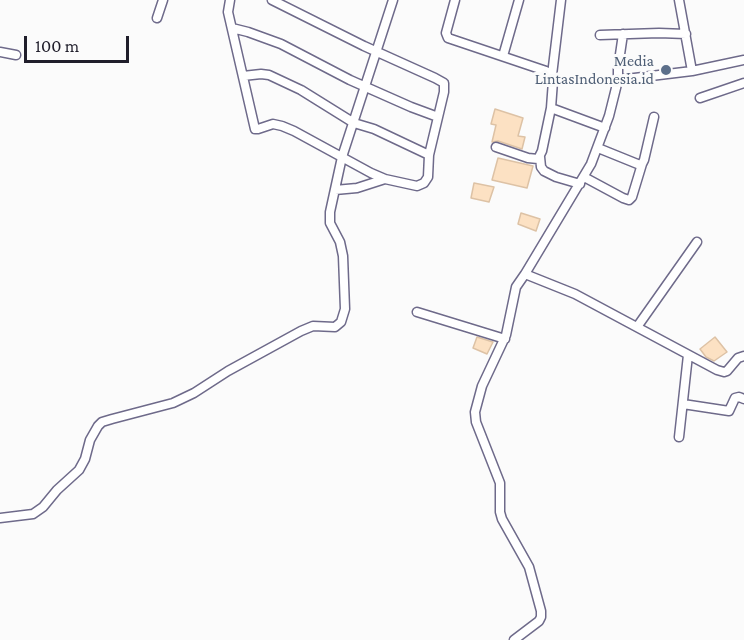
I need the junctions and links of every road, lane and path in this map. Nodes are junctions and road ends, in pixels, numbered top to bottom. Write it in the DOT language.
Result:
graph roads {
  1 [pos="163,0"];
  2 [pos="230,0"];
  3 [pos="272,0"];
  4 [pos="393,0"];
  5 [pos="455,0"];
  6 [pos="519,0"];
  7 [pos="561,0"];
  8 [pos="679,0"];
  9 [pos="157,18"];
  10 [pos="232,28"];
  11 [pos="623,34"];
  12 [pos="686,34"];
  13 [pos="600,35"];
  14 [pos="0,52"];
  15 [pos="376,52"];
  16 [pos="16,55"];
  17 [pos="503,57"];
  18 [pos="744,60"];
  19 [pos="692,71"];
  20 [pos="552,75"];
  21 [pos="243,76"];
  22 [pos="618,80"];
  23 [pos="744,83"];
  24 [pos="365,87"];
  25 [pos="700,98"];
  26 [pos="551,108"];
  27 [pos="438,117"];
  28 [pos="654,117"];
  29 [pos="354,123"];
  30 [pos="605,128"];
  31 [pos="496,147"];
  32 [pos="598,148"];
  33 [pos="429,154"];
  34 [pos="342,157"];
  35 [pos="540,157"];
  36 [pos="642,164"];
  37 [pos="385,179"];
  38 [pos="582,181"];
  39 [pos="335,190"];
  40 [pos="697,242"];
  41 [pos="525,274"];
  42 [pos="417,312"];
  43 [pos="637,327"];
  44 [pos="505,339"];
  45 [pos="688,355"];
  46 [pos="744,356"];
  47 [pos="744,399"];
  48 [pos="683,404"];
  49 [pos="680,437"];
  50 [pos="0,518"];
  51 [pos="514,640"];
  1 -- 9 [label="street"];
  2 -- 10 [label="street"];
  3 -- 15 [label="street"];
  4 -- 15 [label="street"];
  5 -- 17 [label="street"];
  6 -- 17 [label="street"];
  7 -- 20 [label="street"];
  8 -- 12 [label="street"];
  10 -- 21 [label="street"];
  10 -- 24 [label="street"];
  11 -- 12 [label="street"];
  11 -- 13 [label="street"];
  11 -- 22 [label="street"];
  12 -- 19 [label="street"];
  14 -- 16 [label="street"];
  15 -- 24 [label="street"];
  15 -- 27 [label="street"];
  17 -- 20 [label="street"];
  18 -- 19 [label="street"];
  19 -- 22 [label="street"];
  20 -- 26 [label="street"];
  21 -- 29 [label="street"];
  21 -- 34 [label="street"];
  22 -- 30 [label="street"];
  23 -- 25 [label="street"];
  24 -- 27 [label="street"];
  24 -- 29 [label="street"];
  26 -- 30 [label="street"];
  26 -- 35 [label="street"];
  27 -- 33 [label="street"];
  28 -- 36 [label="street"];
  29 -- 33 [label="street"];
  29 -- 34 [label="street"];
  30 -- 32 [label="street"];
  31 -- 35 [label="street"];
  32 -- 36 [label="street"];
  32 -- 38 [label="street"];
  33 -- 37 [label="street"];
  34 -- 37 [label="street"];
  34 -- 39 [label="street"];
  35 -- 38 [label="street"];
  36 -- 38 [label="street"];
  37 -- 39 [label="street"];
  38 -- 41 [label="street"];
  39 -- 50 [label="street"];
  40 -- 43 [label="street"];
  41 -- 43 [label="street"];
  41 -- 44 [label="street"];
  42 -- 44 [label="street"];
  43 -- 45 [label="street"];
  44 -- 51 [label="street"];
  45 -- 46 [label="street"];
  45 -- 48 [label="street"];
  47 -- 48 [label="street"];
  48 -- 49 [label="street"];
}
